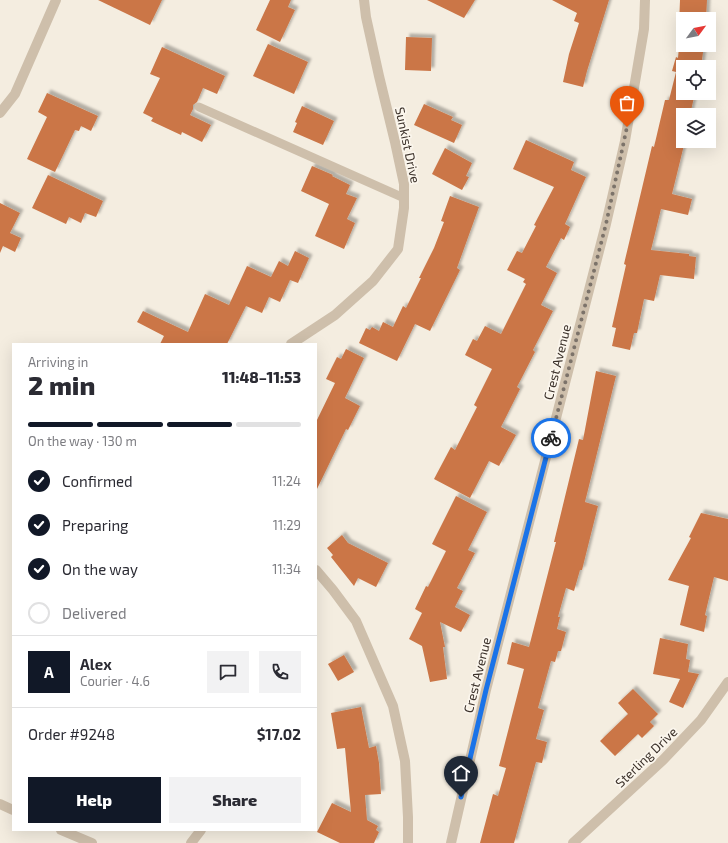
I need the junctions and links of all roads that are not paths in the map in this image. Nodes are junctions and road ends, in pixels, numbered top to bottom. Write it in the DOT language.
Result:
graph roads {
  1 [pos="56,0"];
  2 [pos="364,0"];
  3 [pos="645,0"];
  4 [pos="199,107"];
  5 [pos="0,113"];
  6 [pos="404,198"];
  7 [pos="293,343"];
  8 [pos="317,571"];
  9 [pos="728,682"];
  10 [pos="0,804"];
  11 [pos="12,810"];
  12 [pos="63,831"];
  13 [pos="200,831"];
  14 [pos="92,843"];
  15 [pos="191,843"];
  16 [pos="408,843"];
  17 [pos="451,843"];
  18 [pos="573,843"];
  1 -- 5 [label="street"];
  2 -- 6 [label="street, Sunkist Drive"];
  3 -- 17 [label="street, Crest Avenue"];
  4 -- 6 [label="lane"];
  6 -- 7 [label="street, Sunkist Drive"];
  8 -- 16 [label="street"];
  9 -- 18 [label="street, Sterling Drive"];
  10 -- 11 [label="street"];
  12 -- 14 [label="street"];
  13 -- 15 [label="street"];
}
